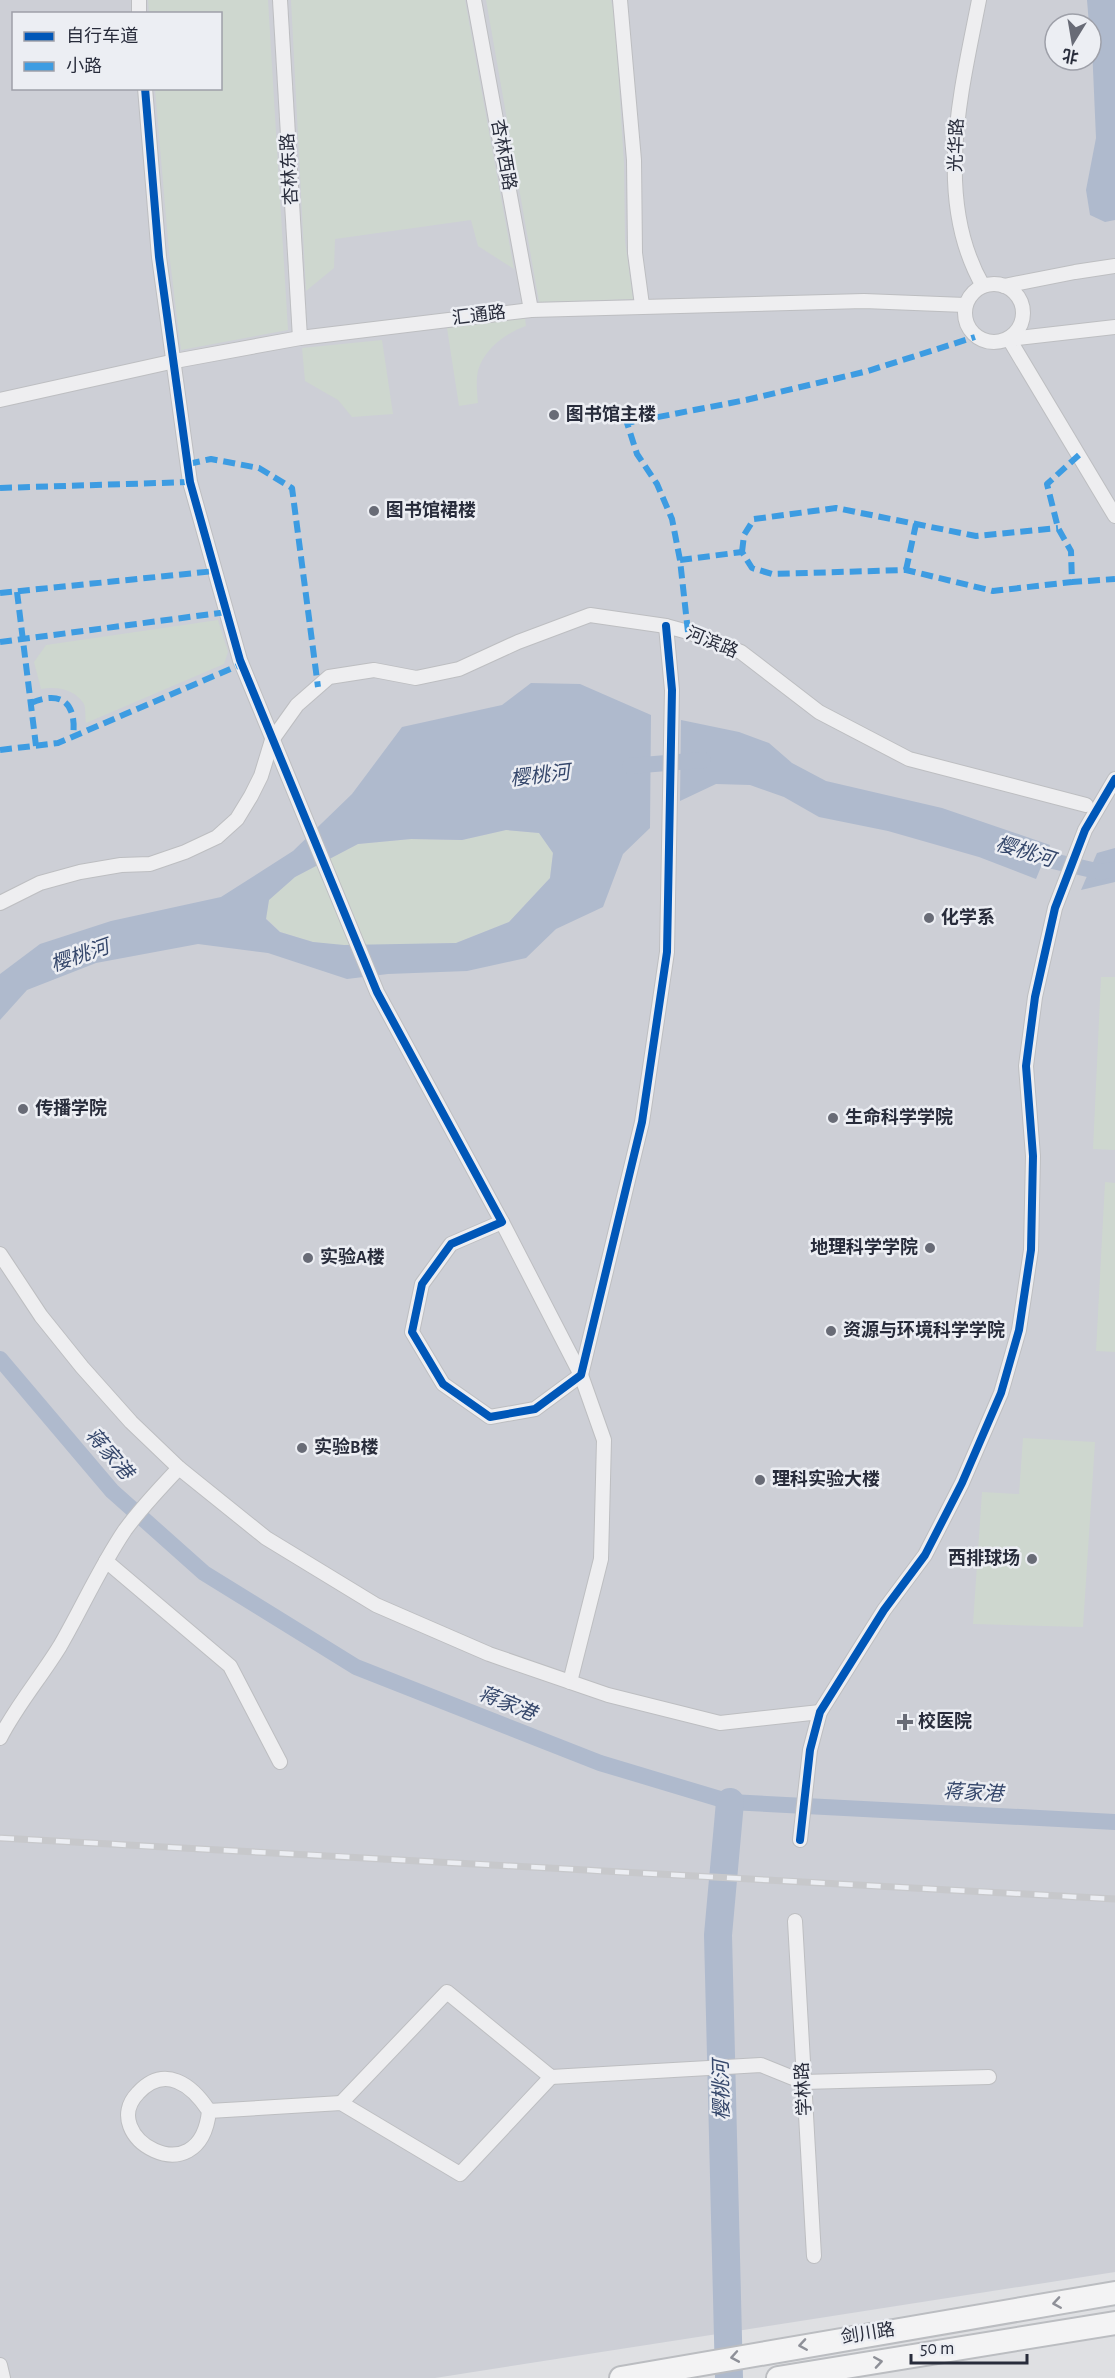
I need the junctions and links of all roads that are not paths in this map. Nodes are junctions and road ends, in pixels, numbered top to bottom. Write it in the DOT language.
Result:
graph roads {
  1 [pos="280,0"];
  2 [pos="474,0"];
  3 [pos="620,0"];
  4 [pos="979,0"];
  5 [pos="145,90"];
  6 [pos="1115,266"];
  7 [pos="983,286"];
  8 [pos="1004,286"];
  9 [pos="642,305"];
  10 [pos="965,306"];
  11 [pos="531,309"];
  12 [pos="1115,327"];
  13 [pos="300,338"];
  14 [pos="1009,339"];
  15 [pos="175,360"];
  16 [pos="0,400"];
  17 [pos="1115,516"];
  18 [pos="666,626"];
  19 [pos="272,740"];
  20 [pos="1115,779"];
  21 [pos="1086,805"];
  22 [pos="0,903"];
  23 [pos="501,1222"];
  24 [pos="0,1254"];
  25 [pos="581,1375"];
  26 [pos="179,1468"];
  27 [pos="106,1562"];
  28 [pos="570,1682"];
  29 [pos="820,1712"];
  30 [pos="0,1738"];
  31 [pos="280,1762"];
  32 [pos="800,1840"];
  33 [pos="795,1921"];
  34 [pos="550,2077"];
  35 [pos="989,2077"];
  36 [pos="803,2082"];
  37 [pos="341,2103"];
  38 [pos="208,2111"];
  39 [pos="814,2256"];
  40 [pos="1115,2293"];
  41 [pos="1115,2323"];
  42 [pos="0,2365"];
  43 [pos="3,2378"];
  44 [pos="621,2378"];
  45 [pos="778,2378"];
  1 -- 13 [label="street, 杏林东路"];
  2 -- 11 [label="street, 杏林西路"];
  3 -- 9 [label="street"];
  4 -- 7 [label="street, 光华路"];
  5 -- 15 [label="street"];
  6 -- 8 [label="street"];
  7 -- 8 [label="street"];
  7 -- 10 [label="street"];
  8 -- 14 [label="street"];
  9 -- 10 [label="street, 汇通路"];
  9 -- 11 [label="street, 汇通路"];
  10 -- 14 [label="street"];
  11 -- 13 [label="street, 汇通路"];
  12 -- 14 [label="street"];
  13 -- 15 [label="street, 汇通路"];
  14 -- 17 [label="street"];
  15 -- 16 [label="street, 汇通路"];
  15 -- 19 [label="street"];
  18 -- 19 [label="street, 河滨路"];
  18 -- 21 [label="street, 河滨路"];
  18 -- 25 [label="street"];
  19 -- 22 [label="street, 河滨路"];
  19 -- 23 [label="street"];
  20 -- 29 [label="street"];
  23 -- 25 [label="street"];
  23 -- 25 [label="street"];
  24 -- 26 [label="street"];
  25 -- 28 [label="street"];
  26 -- 27 [label="street"];
  26 -- 28 [label="street"];
  27 -- 30 [label="street"];
  27 -- 31 [label="street"];
  28 -- 29 [label="street"];
  29 -- 32 [label="street"];
  33 -- 36 [label="street, 学林路"];
  34 -- 36 [label="street"];
  34 -- 37 [label="street"];
  34 -- 37 [label="street"];
  35 -- 36 [label="street"];
  36 -- 39 [label="street, 学林路"];
  37 -- 38 [label="street"];
  38 -- 38 [label="street"];
  40 -- 44 [label="main road, 剑川路, one-way"];
  45 -- 41 [label="main road, 剑川路, one-way"];
  42 -- 43 [label="street"];
}
